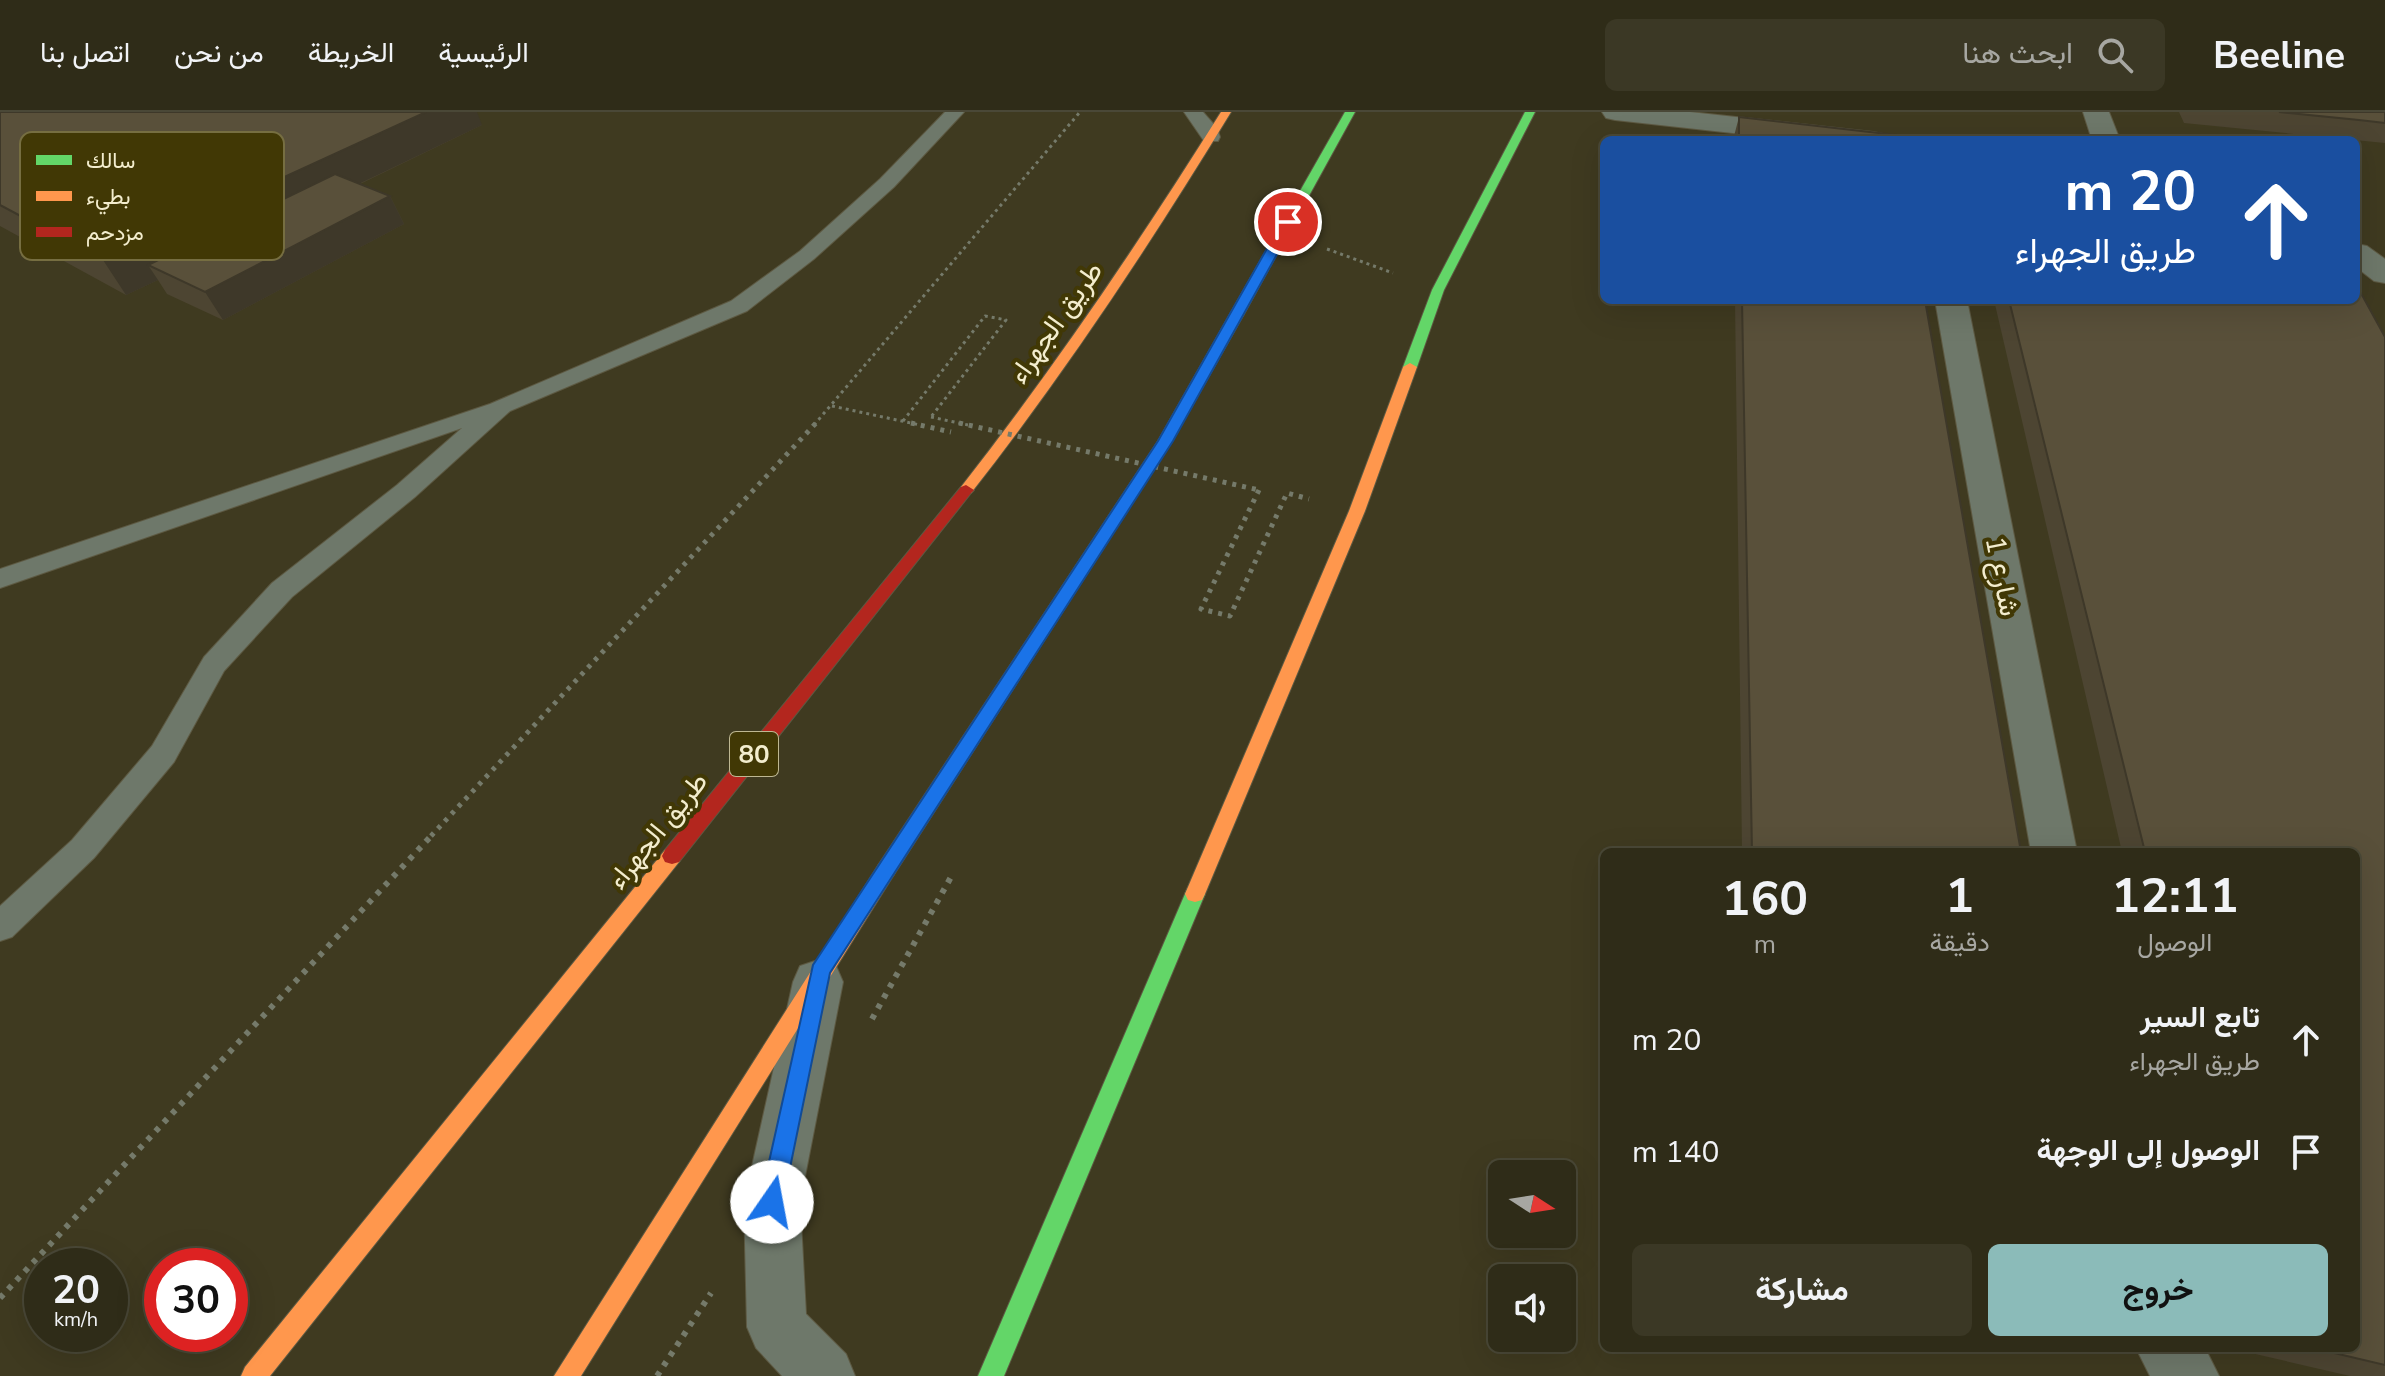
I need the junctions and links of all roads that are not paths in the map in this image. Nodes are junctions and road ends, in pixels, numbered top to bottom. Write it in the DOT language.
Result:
graph roads {
  1 [pos="955,112"];
  2 [pos="1193,112"];
  3 [pos="1226,112"];
  4 [pos="1350,112"];
  5 [pos="1530,112"];
  6 [pos="1615,112"];
  7 [pos="2096,112"];
  8 [pos="1836,136"];
  9 [pos="2105,136"];
  10 [pos="1211,137"];
  11 [pos="2360,256"];
  12 [pos="2385,274"];
  13 [pos="1952,304"];
  14 [pos="502,406"];
  15 [pos="0,579"];
  16 [pos="2053,848"];
  17 [pos="0,927"];
  18 [pos="820,971"];
  19 [pos="2169,1352"];
  20 [pos="254,1376"];
  21 [pos="567,1376"];
  22 [pos="824,1376"];
  23 [pos="991,1376"];
  24 [pos="2188,1376"];
  1 -- 14 [label="lane"];
  2 -- 10 [label="lane"];
  3 -- 10 [label="main road, طريق الجهراء / 80"];
  4 -- 18 [label="main road"];
  5 -- 23 [label="main road"];
  6 -- 8 [label="street"];
  7 -- 9 [label="street"];
  10 -- 20 [label="main road, طريق الجهراء / 80"];
  11 -- 12 [label="street"];
  13 -- 16 [label="street, شارع 1"];
  14 -- 15 [label="lane"];
  14 -- 17 [label="lane"];
  18 -- 21 [label="main road"];
  18 -- 22 [label="street"];
  19 -- 24 [label="street"];
}
